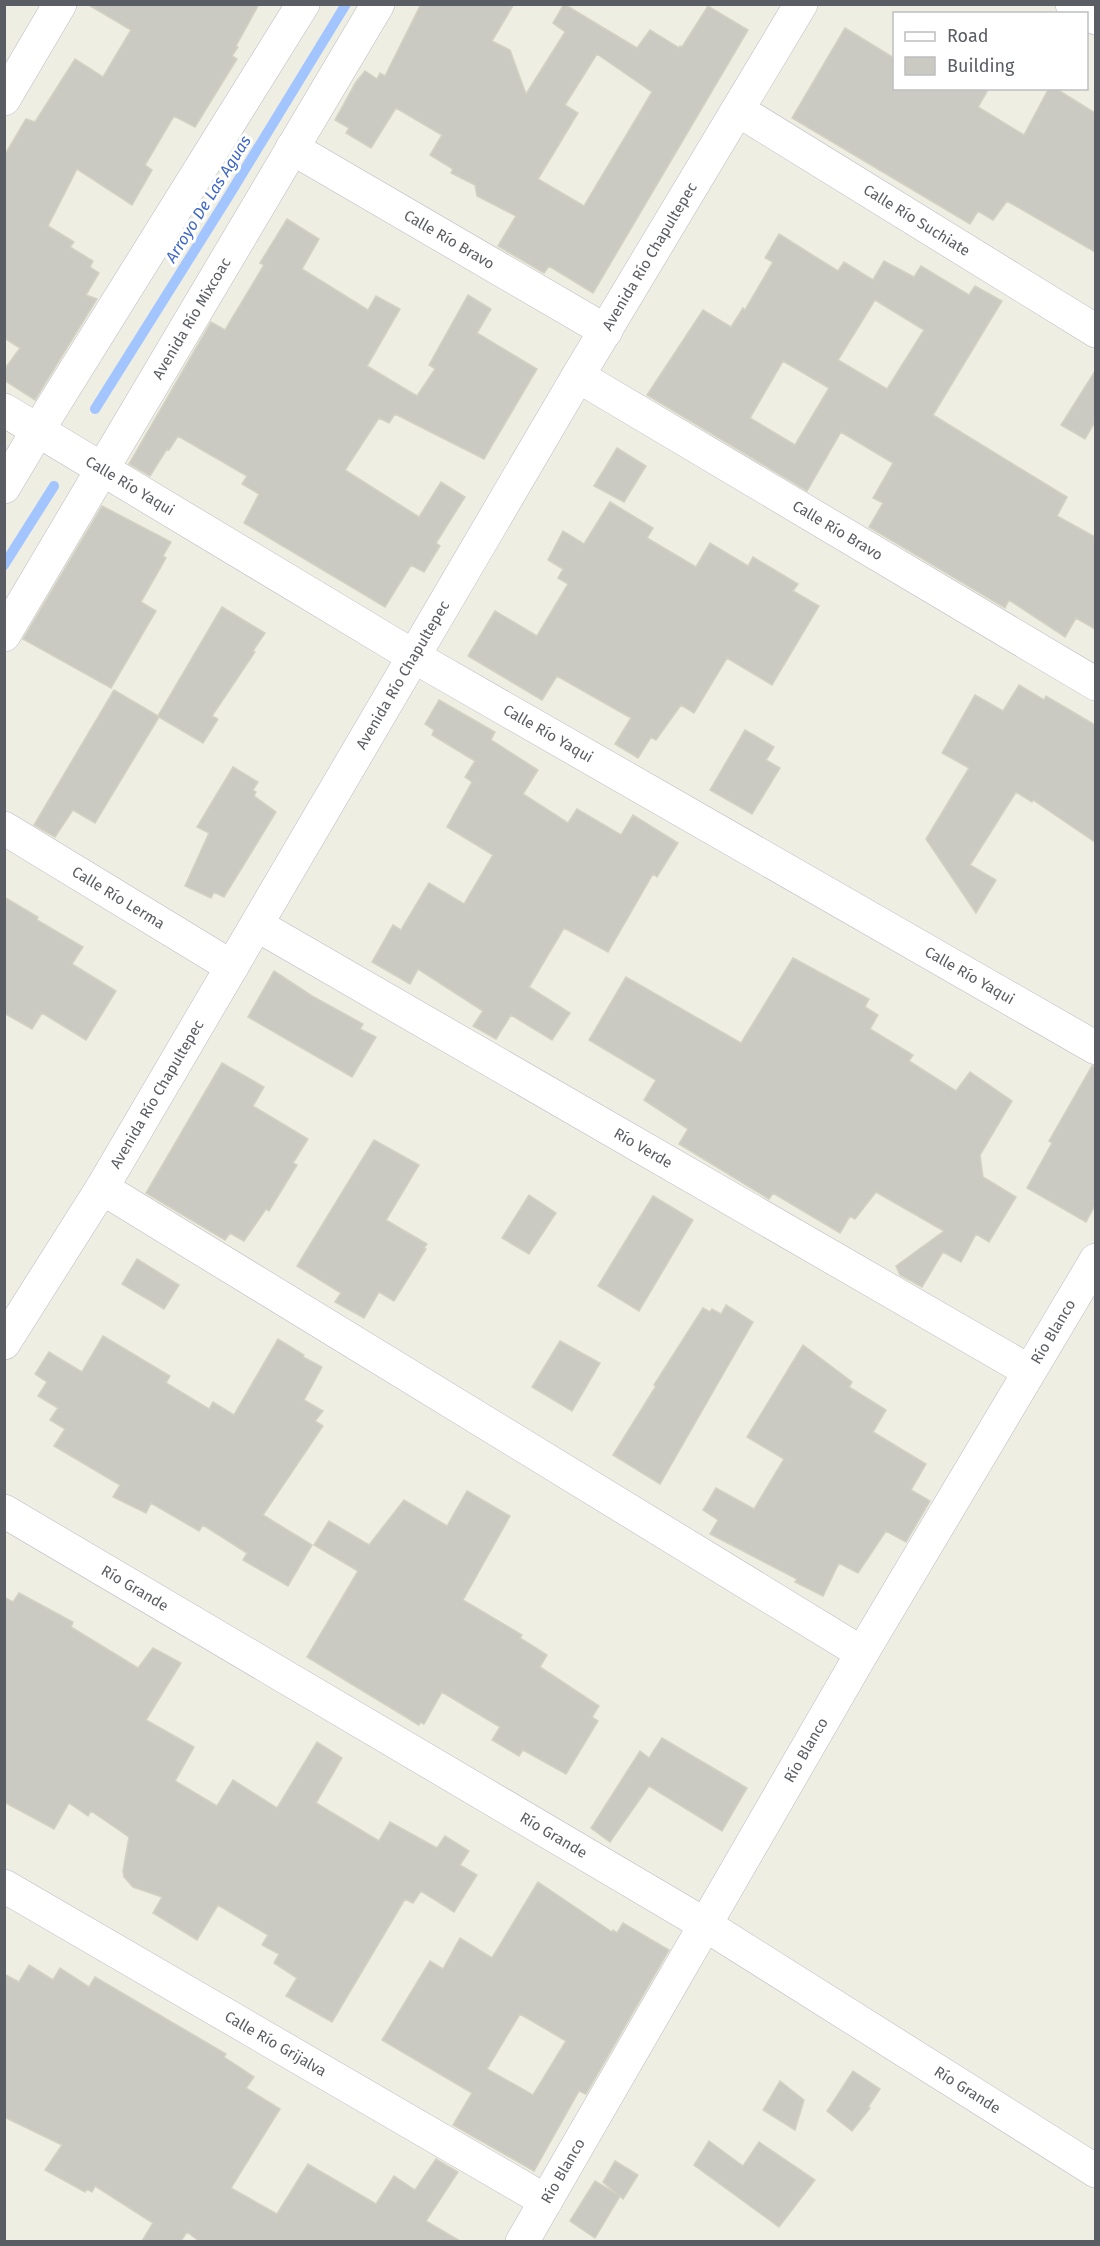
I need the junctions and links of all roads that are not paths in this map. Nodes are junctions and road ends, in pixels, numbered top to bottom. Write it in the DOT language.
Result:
graph roads {
  1 [pos="60,4"];
  2 [pos="303,4"];
  3 [pos="378,4"];
  4 [pos="1072,4"];
  5 [pos="788,9"];
  6 [pos="1085,12"];
  7 [pos="4,99"];
  8 [pos="738,110"];
  9 [pos="292,148"];
  10 [pos="606,331"];
  11 [pos="1095,331"];
  12 [pos="578,376"];
  13 [pos="4,410"];
  14 [pos="38,430"];
  15 [pos="102,471"];
  16 [pos="4,487"];
  17 [pos="4,635"];
  18 [pos="413,656"];
  19 [pos="1095,684"];
  20 [pos="4,828"];
  21 [pos="256,925"];
  22 [pos="232,967"];
  23 [pos="1095,1048"];
  24 [pos="102,1188"];
  25 [pos="1095,1260"];
  26 [pos="4,1343"];
  27 [pos="1029,1371"];
  28 [pos="4,1510"];
  29 [pos="862,1653"];
  30 [pos="4,1886"];
  31 [pos="704,1924"];
  32 [pos="1095,2171"];
  33 [pos="546,2201"];
  34 [pos="522,2241"];
  1 -- 7 [label="street"];
  2 -- 14 [label="street"];
  3 -- 9 [label="street, Avenida Río Mixcoac"];
  4 -- 6 [label="street"];
  5 -- 8 [label="street, Avenida Río Chapultepec"];
  8 -- 10 [label="street, Avenida Río Chapultepec"];
  8 -- 11 [label="street, Calle Río Suchiate"];
  9 -- 10 [label="street, Calle Río Bravo"];
  9 -- 15 [label="street, Avenida Río Mixcoac"];
  10 -- 12 [label="street, Avenida Río Chapultepec"];
  12 -- 18 [label="street, Avenida Río Chapultepec"];
  12 -- 19 [label="street, Calle Río Bravo"];
  13 -- 14 [label="street, Calle Río Yaqui"];
  14 -- 15 [label="street, Calle Río Yaqui"];
  14 -- 16 [label="street"];
  15 -- 17 [label="street, Avenida Río Mixcoac"];
  15 -- 18 [label="street, Calle Río Yaqui"];
  18 -- 21 [label="street, Avenida Río Chapultepec"];
  18 -- 23 [label="street, Calle Río Yaqui"];
  20 -- 22 [label="street, Calle Río Lerma"];
  21 -- 22 [label="street, Avenida Río Chapultepec"];
  21 -- 27 [label="street, Río Verde"];
  22 -- 24 [label="street, Avenida Río Chapultepec"];
  24 -- 26 [label="street, Avenida Río Chapultepec"];
  24 -- 29 [label="street"];
  25 -- 27 [label="street, Río Blanco"];
  27 -- 29 [label="street, Río Blanco"];
  28 -- 31 [label="street, Río Grande"];
  29 -- 31 [label="street, Río Blanco"];
  30 -- 33 [label="street, Calle Río Grijalva"];
  31 -- 32 [label="street, Río Grande"];
  31 -- 33 [label="street, Río Blanco"];
  33 -- 34 [label="street, Río Blanco"];
}
